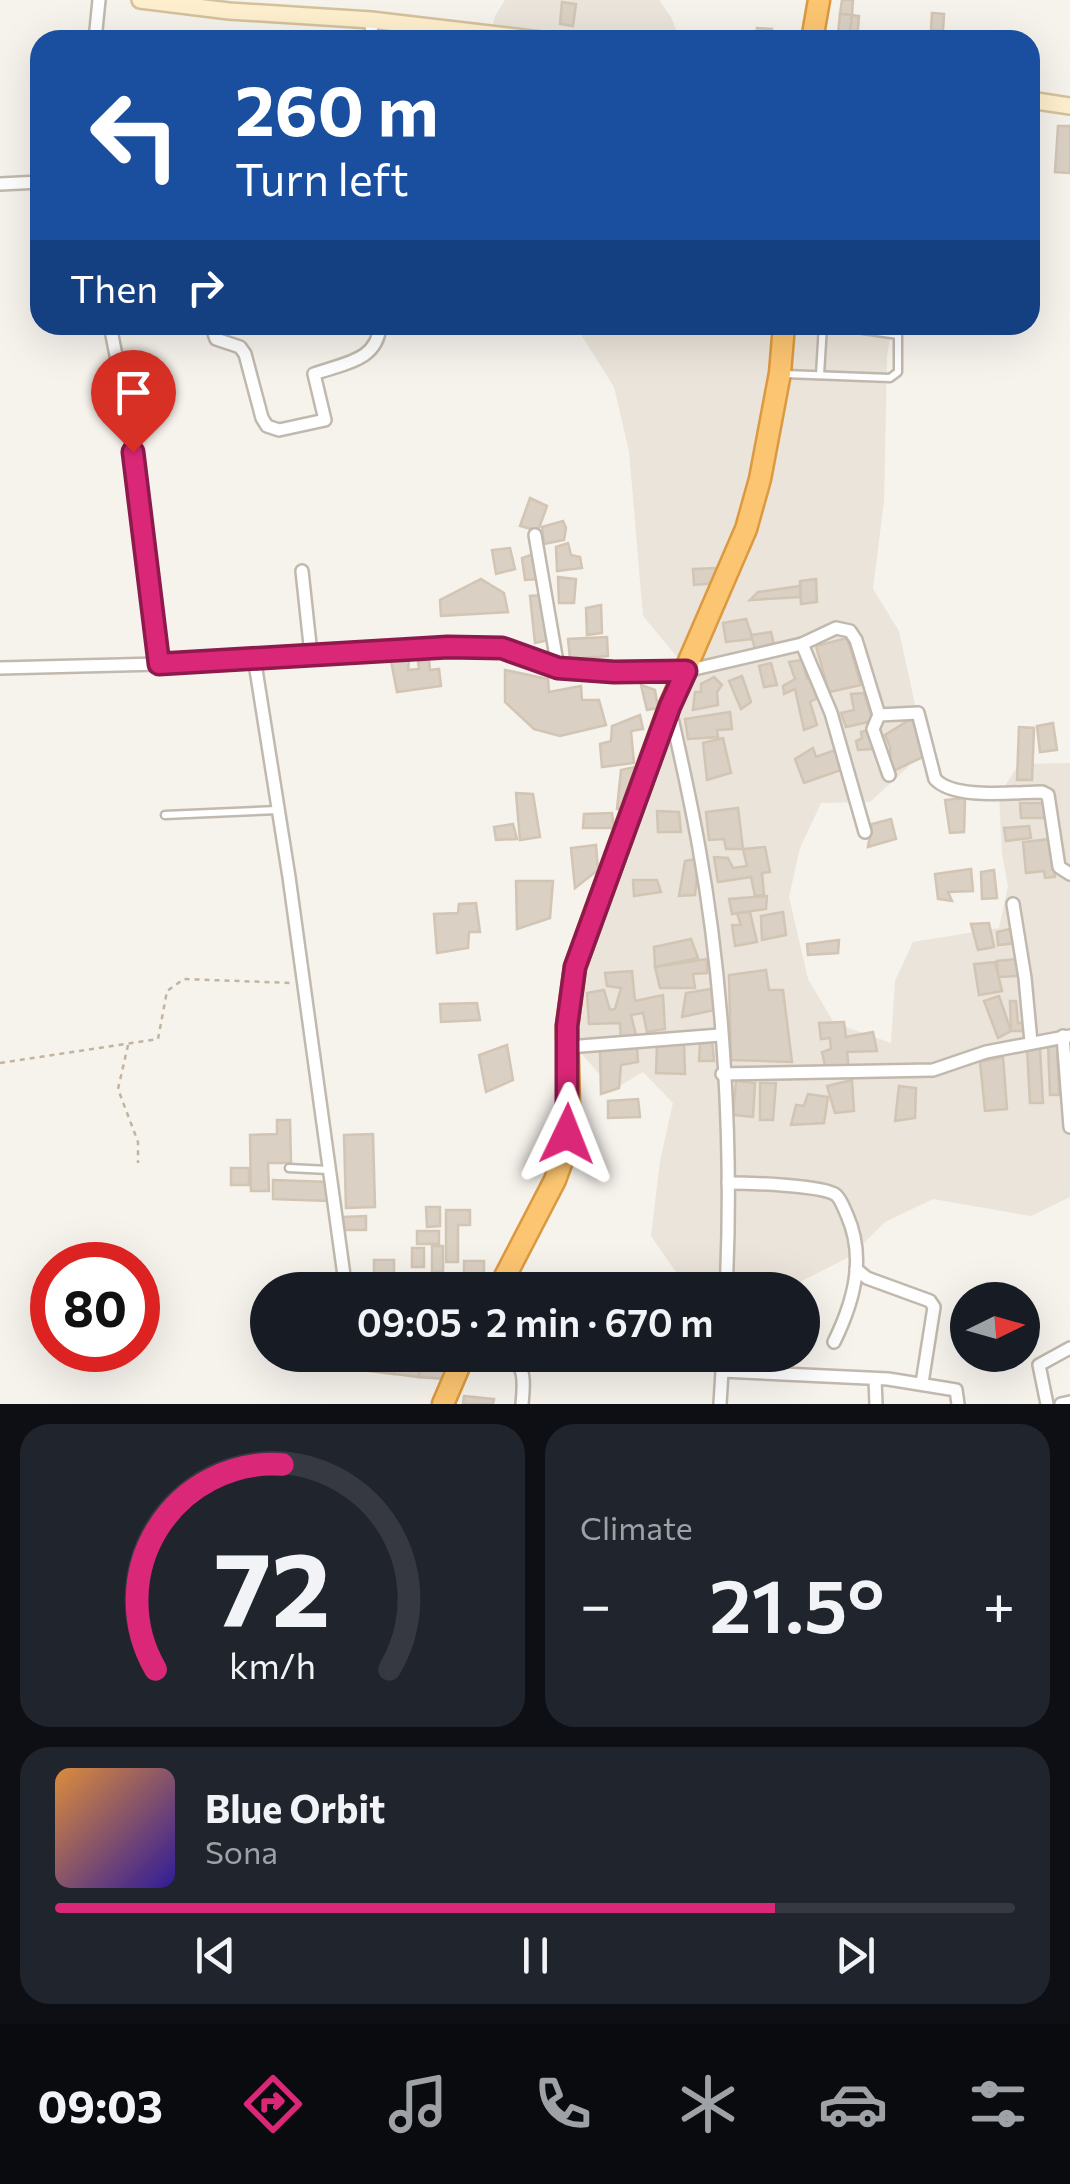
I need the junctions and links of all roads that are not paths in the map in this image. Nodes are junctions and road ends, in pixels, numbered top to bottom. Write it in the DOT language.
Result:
graph roads {
  1 [pos="100,0"];
  2 [pos="140,0"];
  3 [pos="819,0"];
  4 [pos="229,6"];
  5 [pos="372,20"];
  6 [pos="96,30"];
  7 [pos="372,30"];
  8 [pos="446,30"];
  9 [pos="814,30"];
  10 [pos="1040,102"];
  11 [pos="1070,106"];
  12 [pos="30,182"];
  13 [pos="0,184"];
  14 [pos="112,335"];
  15 [pos="215,335"];
  16 [pos="379,335"];
  17 [pos="783,335"];
  18 [pos="825,335"];
  19 [pos="897,335"];
  20 [pos="780,373"];
  21 [pos="820,375"];
  22 [pos="535,536"];
  23 [pos="302,571"];
  24 [pos="802,644"];
  25 [pos="311,654"];
  26 [pos="254,657"];
  27 [pos="159,664"];
  28 [pos="0,668"];
  29 [pos="558,668"];
  30 [pos="686,671"];
  31 [pos="670,706"];
  32 [pos="878,715"];
  33 [pos="889,774"];
  34 [pos="279,810"];
  35 [pos="166,815"];
  36 [pos="865,832"];
  37 [pos="1070,874"];
  38 [pos="1013,904"];
  39 [pos="720,1035"];
  40 [pos="1066,1036"];
  41 [pos="1031,1042"];
  42 [pos="568,1047"];
  43 [pos="722,1074"];
  44 [pos="1070,1127"];
  45 [pos="289,1168"];
  46 [pos="329,1170"];
  47 [pos="728,1183"];
  48 [pos="856,1269"];
  49 [pos="343,1272"];
  50 [pos="507,1272"];
  51 [pos="726,1272"];
  52 [pos="834,1342"];
  53 [pos="1070,1351"];
  54 [pos="457,1372"];
  55 [pos="523,1372"];
  56 [pos="722,1372"];
  57 [pos="875,1378"];
  58 [pos="922,1384"];
  59 [pos="1070,1402"];
  60 [pos="443,1404"];
  61 [pos="522,1404"];
  62 [pos="720,1404"];
  63 [pos="876,1404"];
  64 [pos="958,1404"];
  65 [pos="1047,1404"];
  66 [pos="1061,1404"];
  1 -- 6 [label="street"];
  2 -- 4 [label="main road"];
  3 -- 9 [label="highway"];
  4 -- 5 [label="main road"];
  5 -- 7 [label="street"];
  5 -- 8 [label="main road"];
  10 -- 11 [label="main road"];
  12 -- 13 [label="street"];
  14 -- 27 [label="street"];
  15 -- 16 [label="street"];
  17 -- 20 [label="highway"];
  18 -- 21 [label="lane"];
  19 -- 21 [label="lane"];
  20 -- 21 [label="lane"];
  20 -- 30 [label="highway"];
  22 -- 29 [label="street"];
  23 -- 25 [label="street"];
  24 -- 30 [label="street"];
  24 -- 32 [label="street"];
  24 -- 36 [label="street"];
  25 -- 26 [label="street"];
  25 -- 29 [label="street"];
  26 -- 27 [label="street"];
  26 -- 34 [label="street"];
  27 -- 28 [label="street"];
  29 -- 30 [label="street"];
  30 -- 31 [label="highway"];
  31 -- 39 [label="street"];
  31 -- 42 [label="highway"];
  32 -- 33 [label="street"];
  32 -- 37 [label="street"];
  34 -- 35 [label="lane"];
  34 -- 46 [label="street"];
  38 -- 41 [label="street"];
  39 -- 42 [label="street"];
  39 -- 43 [label="street"];
  40 -- 41 [label="street"];
  40 -- 44 [label="street"];
  41 -- 43 [label="street"];
  42 -- 50 [label="highway"];
  43 -- 47 [label="street"];
  45 -- 46 [label="lane"];
  46 -- 49 [label="street"];
  47 -- 48 [label="street"];
  47 -- 51 [label="street"];
  48 -- 52 [label="street"];
  48 -- 58 [label="street"];
  53 -- 65 [label="street"];
  54 -- 60 [label="highway"];
  55 -- 61 [label="street"];
  56 -- 57 [label="street"];
  56 -- 62 [label="street"];
  57 -- 58 [label="street"];
  57 -- 63 [label="street"];
  58 -- 64 [label="street"];
  59 -- 66 [label="street"];
}
